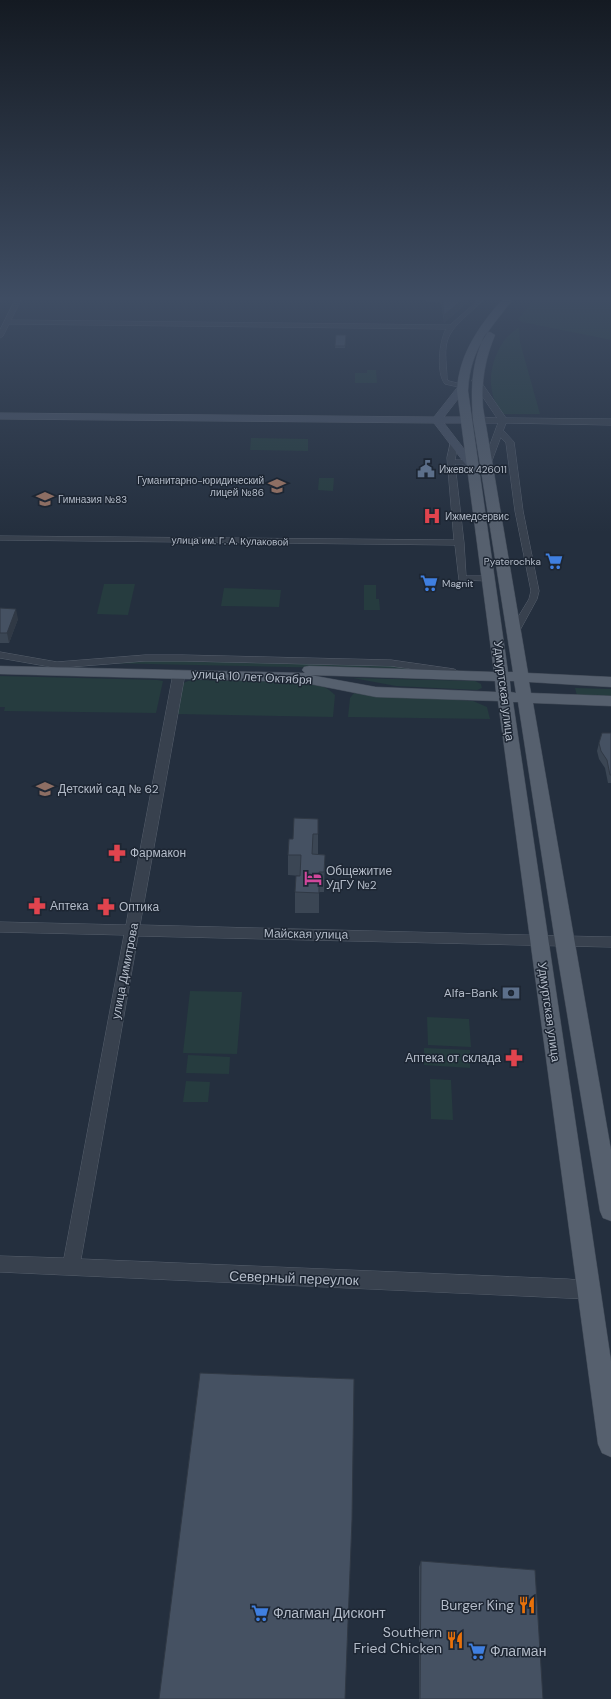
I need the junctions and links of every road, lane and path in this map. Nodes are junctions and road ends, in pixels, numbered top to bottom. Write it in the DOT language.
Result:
graph roads {
  1 [pos="444,375"];
  2 [pos="465,375"];
  3 [pos="477,375"];
  4 [pos="476,381"];
  5 [pos="463,386"];
  6 [pos="0,416"];
  7 [pos="437,420"];
  8 [pos="466,420"];
  9 [pos="479,420"];
  10 [pos="503,420"];
  11 [pos="611,422"];
  12 [pos="499,431"];
  13 [pos="454,443"];
  14 [pos="452,462"];
  15 [pos="480,467"];
  16 [pos="0,538"];
  17 [pos="460,543"];
  18 [pos="488,579"];
  19 [pos="514,632"];
  20 [pos="0,655"];
  21 [pos="0,664"];
  22 [pos="57,665"];
  23 [pos="0,670"];
  24 [pos="180,671"];
  25 [pos="481,676"];
  26 [pos="502,677"];
  27 [pos="521,677"];
  28 [pos="611,682"];
  29 [pos="504,696"];
  30 [pos="524,697"];
  31 [pos="611,701"];
  32 [pos="0,927"];
  33 [pos="132,930"];
  34 [pos="538,940"];
  35 [pos="564,941"];
  36 [pos="611,942"];
  37 [pos="572,986"];
  38 [pos="545,987"];
  39 [pos="611,1211"];
  40 [pos="0,1264"];
  41 [pos="71,1267"];
  42 [pos="588,1290"];
  43 [pos="611,1444"];
  1 -- 5 [label="street"];
  2 -- 5 [label="main road, Удмуртская улица"];
  3 -- 4 [label="main road, Удмуртская улица"];
  4 -- 9 [label="main road, Удмуртская улица"];
  4 -- 10 [label="street"];
  5 -- 7 [label="main road"];
  5 -- 8 [label="main road, Удмуртская улица"];
  6 -- 7 [label="main road"];
  7 -- 8 [label="main road"];
  7 -- 13 [label="main road"];
  8 -- 9 [label="main road"];
  8 -- 15 [label="main road, Удмуртская улица"];
  9 -- 10 [label="street"];
  9 -- 15 [label="main road, Удмуртская улица"];
  10 -- 11 [label="street"];
  10 -- 12 [label="street"];
  12 -- 15 [label="street"];
  12 -- 19 [label="street, Удмуртская улица"];
  13 -- 14 [label="street"];
  13 -- 15 [label="main road"];
  14 -- 15 [label="street"];
  14 -- 17 [label="street"];
  15 -- 18 [label="main road, Удмуртская улица"];
  15 -- 19 [label="main road, Удмуртская улица"];
  16 -- 17 [label="street, улица им. Г. А. Кулаковой"];
  17 -- 18 [label="street"];
  18 -- 26 [label="main road, Удмуртская улица"];
  19 -- 27 [label="main road, Удмуртская улица"];
  20 -- 22 [label="street, улица 10 лет Октября"];
  21 -- 22 [label="main road, улица 10 лет Октября"];
  22 -- 24 [label="main road, улица 10 лет Октября"];
  22 -- 25 [label="street, улица 10 лет Октября"];
  23 -- 24 [label="main road, улица 10 лет Октября"];
  24 -- 25 [label="main road, улица 10 лет Октября"];
  24 -- 29 [label="main road, улица 10 лет Октября"];
  24 -- 33 [label="street, улица Димитрова"];
  25 -- 26 [label="main road, улица 10 лет Октября"];
  26 -- 27 [label="main road, улица 10 лет Октября"];
  26 -- 29 [label="main road, Удмуртская улица"];
  27 -- 28 [label="main road, улица 10 лет Октября"];
  27 -- 30 [label="main road, Удмуртская улица"];
  29 -- 30 [label="main road, улица 10 лет Октября"];
  29 -- 34 [label="main road, Удмуртская улица"];
  30 -- 31 [label="main road, улица 10 лет Октября"];
  30 -- 35 [label="main road, Удмуртская улица"];
  32 -- 33 [label="street, Майская улица"];
  33 -- 34 [label="street, Майская улица"];
  33 -- 41 [label="street, улица Димитрова"];
  34 -- 35 [label="street, Майская улица"];
  34 -- 38 [label="main road, Удмуртская улица"];
  35 -- 36 [label="street, Майская улица"];
  35 -- 37 [label="main road, Удмуртская улица"];
  37 -- 38 [label="main road"];
  37 -- 39 [label="main road, Удмуртская улица"];
  38 -- 42 [label="main road, Удмуртская улица"];
  40 -- 41 [label="street, Северный переулок"];
  41 -- 42 [label="street, Северный переулок"];
  42 -- 43 [label="main road, Удмуртская улица"];
}
